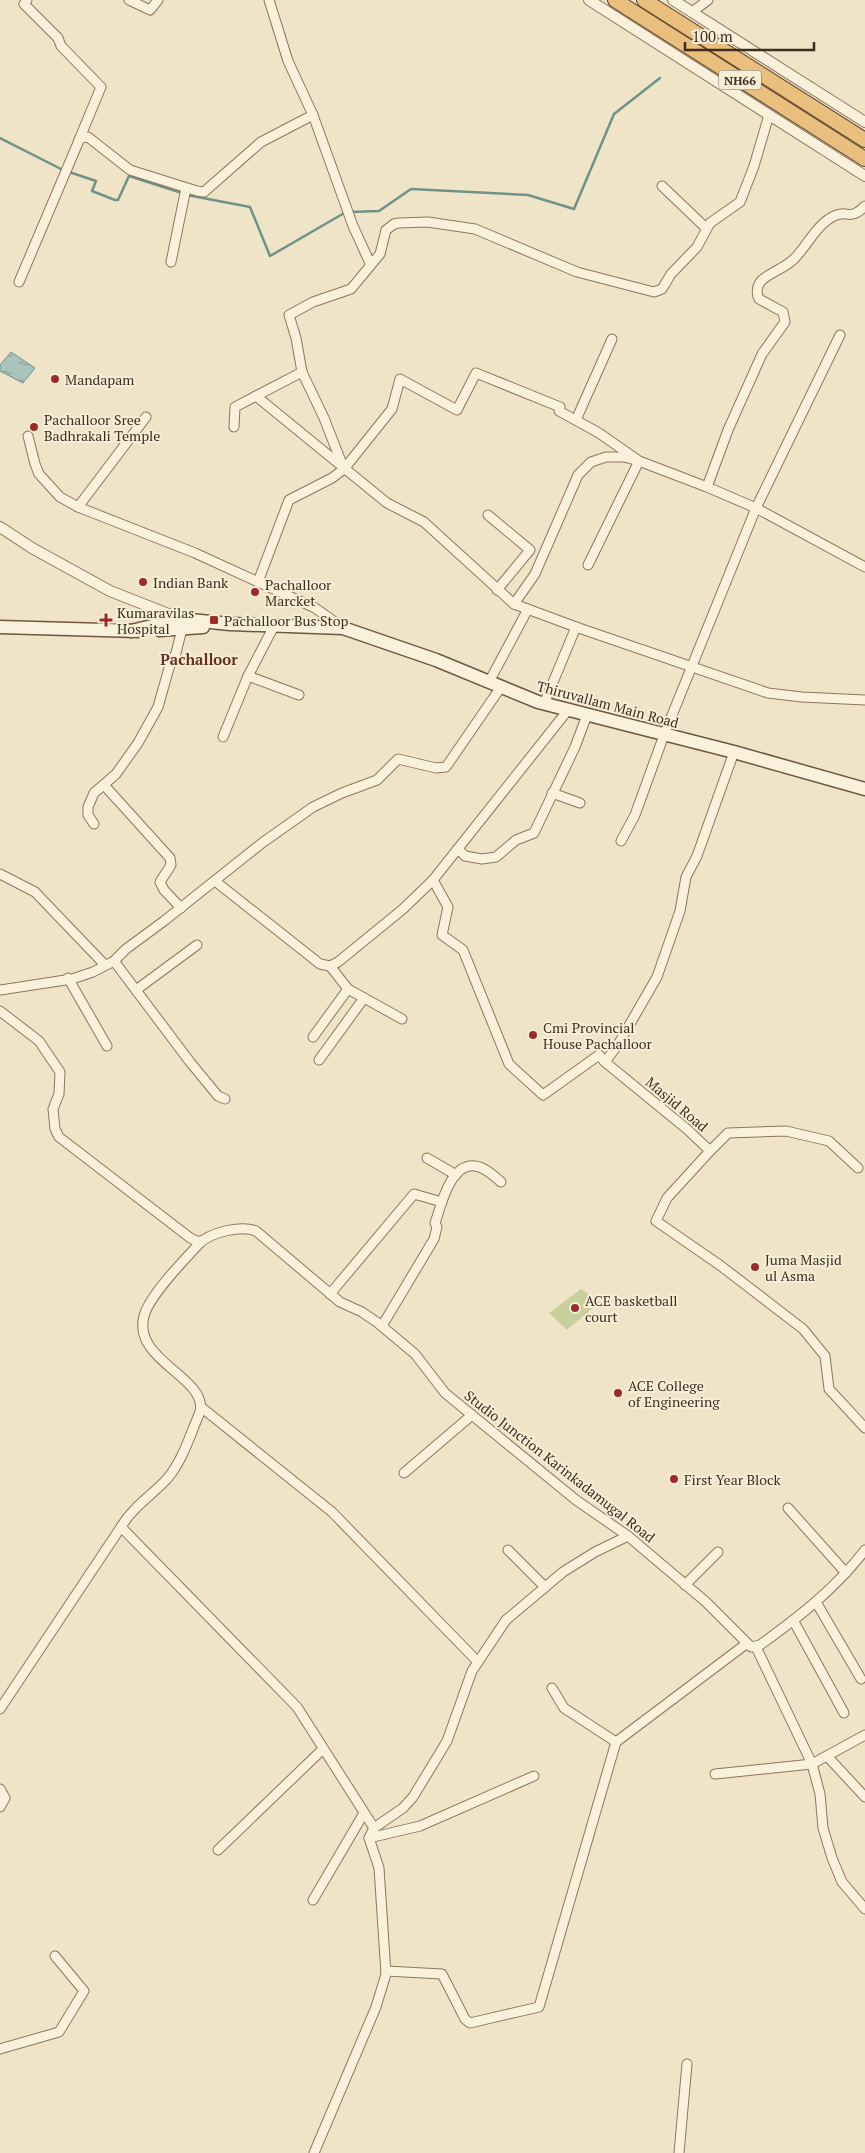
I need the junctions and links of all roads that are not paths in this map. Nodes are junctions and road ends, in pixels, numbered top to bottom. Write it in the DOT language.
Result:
graph roads {
  1 [pos="27,0"];
  2 [pos="129,0"];
  3 [pos="158,0"];
  4 [pos="269,0"];
  5 [pos="589,0"];
  6 [pos="615,0"];
  7 [pos="644,0"];
  8 [pos="673,0"];
  9 [pos="708,0"];
  10 [pos="692,12"];
  11 [pos="314,115"];
  12 [pos="769,115"];
  13 [pos="865,122"];
  14 [pos="79,140"];
  15 [pos="865,140"];
  16 [pos="865,159"];
  17 [pos="865,176"];
  18 [pos="662,186"];
  19 [pos="186,188"];
  20 [pos="865,206"];
  21 [pos="706,228"];
  22 [pos="171,262"];
  23 [pos="370,263"];
  24 [pos="19,282"];
  25 [pos="840,335"];
  26 [pos="612,339"];
  27 [pos="302,372"];
  28 [pos="256,396"];
  29 [pos="146,417"];
  30 [pos="576,420"];
  31 [pos="234,428"];
  32 [pos="28,436"];
  33 [pos="639,461"];
  34 [pos="344,469"];
  35 [pos="706,487"];
  36 [pos="78,508"];
  37 [pos="756,508"];
  38 [pos="488,515"];
  39 [pos="0,527"];
  40 [pos="588,565"];
  41 [pos="865,567"];
  42 [pos="258,582"];
  43 [pos="498,590"];
  44 [pos="514,604"];
  45 [pos="528,609"];
  46 [pos="182,624"];
  47 [pos="274,626"];
  48 [pos="0,627"];
  49 [pos="576,627"];
  50 [pos="342,628"];
  51 [pos="693,666"];
  52 [pos="248,676"];
  53 [pos="488,682"];
  54 [pos="501,687"];
  55 [pos="299,695"];
  56 [pos="865,700"];
  57 [pos="544,704"];
  58 [pos="568,710"];
  59 [pos="587,715"];
  60 [pos="664,735"];
  61 [pos="223,736"];
  62 [pos="734,752"];
  63 [pos="104,785"];
  64 [pos="865,789"];
  65 [pos="552,793"];
  66 [pos="580,803"];
  67 [pos="94,824"];
  68 [pos="621,841"];
  69 [pos="458,849"];
  70 [pos="0,874"];
  71 [pos="215,880"];
  72 [pos="433,880"];
  73 [pos="181,908"];
  74 [pos="198,945"];
  75 [pos="114,960"];
  76 [pos="104,965"];
  77 [pos="330,966"];
  78 [pos="68,978"];
  79 [pos="348,989"];
  80 [pos="0,990"];
  81 [pos="136,990"];
  82 [pos="364,998"];
  83 [pos="0,1011"];
  84 [pos="402,1019"];
  85 [pos="313,1037"];
  86 [pos="107,1046"];
  87 [pos="319,1060"];
  88 [pos="605,1062"];
  89 [pos="225,1099"];
  90 [pos="710,1152"];
  91 [pos="427,1158"];
  92 [pos="858,1168"];
  93 [pos="456,1175"];
  94 [pos="501,1182"];
  95 [pos="442,1202"];
  96 [pos="201,1241"];
  97 [pos="330,1294"];
  98 [pos="382,1326"];
  99 [pos="201,1407"];
  100 [pos="472,1415"];
  101 [pos="865,1428"];
  102 [pos="404,1473"];
  103 [pos="788,1508"];
  104 [pos="121,1527"];
  105 [pos="628,1536"];
  106 [pos="508,1550"];
  107 [pos="865,1550"];
  108 [pos="718,1552"];
  109 [pos="846,1573"];
  110 [pos="685,1585"];
  111 [pos="545,1587"];
  112 [pos="816,1602"];
  113 [pos="793,1620"];
  114 [pos="746,1644"];
  115 [pos="756,1647"];
  116 [pos="478,1662"];
  117 [pos="862,1679"];
  118 [pos="552,1688"];
  119 [pos="0,1708"];
  120 [pos="844,1713"];
  121 [pos="865,1735"];
  122 [pos="616,1742"];
  123 [pos="324,1749"];
  124 [pos="826,1756"];
  125 [pos="812,1764"];
  126 [pos="715,1774"];
  127 [pos="534,1776"];
  128 [pos="0,1788"];
  129 [pos="865,1797"];
  130 [pos="0,1807"];
  131 [pos="364,1813"];
  132 [pos="374,1828"];
  133 [pos="370,1838"];
  134 [pos="218,1850"];
  135 [pos="312,1900"];
  136 [pos="865,1908"];
  137 [pos="56,1956"];
  138 [pos="386,1960"];
  139 [pos="386,1971"];
  140 [pos="397,1972"];
  141 [pos="0,2049"];
  142 [pos="687,2064"];
  143 [pos="314,2153"];
  144 [pos="679,2153"];
  1 -- 14 [label="street"];
  2 -- 3 [label="street"];
  4 -- 11 [label="street"];
  5 -- 12 [label="street"];
  6 -- 16 [label="highway, NH66"];
  7 -- 15 [label="highway, NH66"];
  8 -- 10 [label="street"];
  9 -- 10 [label="street"];
  10 -- 13 [label="street"];
  11 -- 19 [label="street"];
  11 -- 23 [label="street"];
  12 -- 17 [label="street"];
  12 -- 21 [label="street"];
  14 -- 19 [label="street"];
  14 -- 24 [label="street"];
  18 -- 21 [label="street"];
  19 -- 22 [label="street"];
  20 -- 35 [label="street"];
  21 -- 23 [label="street"];
  23 -- 27 [label="street"];
  25 -- 37 [label="street"];
  26 -- 30 [label="street"];
  27 -- 28 [label="street"];
  27 -- 34 [label="street"];
  28 -- 31 [label="street"];
  28 -- 34 [label="street"];
  29 -- 36 [label="street"];
  30 -- 33 [label="street"];
  30 -- 34 [label="street"];
  32 -- 36 [label="street"];
  33 -- 35 [label="street"];
  33 -- 40 [label="street"];
  33 -- 44 [label="street"];
  34 -- 42 [label="street"];
  34 -- 43 [label="street"];
  35 -- 37 [label="street"];
  36 -- 42 [label="street"];
  37 -- 41 [label="street"];
  37 -- 51 [label="street"];
  38 -- 43 [label="street"];
  39 -- 46 [label="street"];
  42 -- 50 [label="street"];
  43 -- 44 [label="street"];
  44 -- 45 [label="street"];
  45 -- 49 [label="street"];
  45 -- 53 [label="street"];
  46 -- 47 [label="main road, Thiruvallam Main Road"];
  46 -- 48 [label="main road, Thiruvallam Main Road"];
  46 -- 63 [label="street"];
  47 -- 50 [label="main road, Thiruvallam Main Road"];
  47 -- 52 [label="street"];
  49 -- 51 [label="street"];
  49 -- 57 [label="street"];
  50 -- 53 [label="main road, Thiruvallam Main Road"];
  51 -- 56 [label="street"];
  51 -- 60 [label="street"];
  52 -- 55 [label="street"];
  52 -- 61 [label="street"];
  53 -- 54 [label="main road, Thiruvallam Main Road"];
  54 -- 57 [label="main road, Thiruvallam Main Road"];
  54 -- 71 [label="street"];
  57 -- 58 [label="main road, Thiruvallam Main Road"];
  58 -- 59 [label="main road, Thiruvallam Main Road"];
  58 -- 69 [label="street"];
  59 -- 60 [label="main road, Thiruvallam Main Road"];
  59 -- 65 [label="street"];
  60 -- 62 [label="main road, Thiruvallam Main Road"];
  60 -- 68 [label="street"];
  62 -- 64 [label="main road, Thiruvallam Main Road"];
  62 -- 88 [label="street"];
  63 -- 67 [label="street"];
  63 -- 73 [label="street"];
  65 -- 66 [label="street"];
  65 -- 69 [label="street"];
  69 -- 72 [label="street"];
  70 -- 76 [label="street"];
  71 -- 73 [label="street"];
  71 -- 77 [label="street"];
  72 -- 77 [label="street"];
  72 -- 88 [label="street"];
  73 -- 75 [label="street"];
  74 -- 81 [label="street"];
  75 -- 76 [label="street"];
  75 -- 81 [label="street"];
  76 -- 78 [label="street"];
  77 -- 79 [label="street"];
  78 -- 80 [label="street"];
  78 -- 86 [label="street"];
  79 -- 82 [label="street"];
  79 -- 85 [label="street"];
  81 -- 89 [label="street"];
  82 -- 84 [label="street"];
  82 -- 87 [label="street"];
  83 -- 96 [label="street"];
  88 -- 90 [label="street, Masjid Road"];
  90 -- 92 [label="street"];
  90 -- 101 [label="street, Masjid Road"];
  91 -- 93 [label="street"];
  93 -- 94 [label="street"];
  93 -- 95 [label="street"];
  95 -- 97 [label="street"];
  95 -- 98 [label="street"];
  96 -- 97 [label="street, Studio Junction Karinkadamugal Road"];
  96 -- 99 [label="street"];
  97 -- 98 [label="street, Studio Junction Karinkadamugal Road"];
  98 -- 100 [label="street, Studio Junction Karinkadamugal Road"];
  99 -- 104 [label="street"];
  99 -- 116 [label="street"];
  100 -- 102 [label="street"];
  100 -- 105 [label="street, Studio Junction Karinkadamugal Road"];
  103 -- 109 [label="street"];
  104 -- 119 [label="street"];
  104 -- 123 [label="street"];
  105 -- 110 [label="street, Studio Junction Karinkadamugal Road"];
  105 -- 111 [label="street"];
  106 -- 111 [label="street"];
  107 -- 109 [label="street"];
  108 -- 110 [label="street"];
  109 -- 112 [label="street"];
  110 -- 114 [label="street, Studio Junction Karinkadamugal Road"];
  111 -- 116 [label="street"];
  112 -- 113 [label="street"];
  112 -- 117 [label="street"];
  113 -- 115 [label="street"];
  113 -- 120 [label="street"];
  114 -- 115 [label="street, Studio Junction Karinkadamugal Road"];
  114 -- 122 [label="street"];
  115 -- 125 [label="street"];
  116 -- 132 [label="street"];
  118 -- 122 [label="street"];
  121 -- 124 [label="street"];
  122 -- 140 [label="street"];
  123 -- 131 [label="street"];
  123 -- 134 [label="street"];
  124 -- 125 [label="street"];
  124 -- 129 [label="street"];
  125 -- 126 [label="street"];
  125 -- 136 [label="street"];
  127 -- 133 [label="street"];
  128 -- 130 [label="street"];
  131 -- 132 [label="street"];
  131 -- 135 [label="street"];
  132 -- 133 [label="street"];
  133 -- 138 [label="street"];
  137 -- 141 [label="street"];
  138 -- 139 [label="street"];
  138 -- 140 [label="street"];
  139 -- 140 [label="street"];
  139 -- 143 [label="street"];
  142 -- 144 [label="street"];
}
